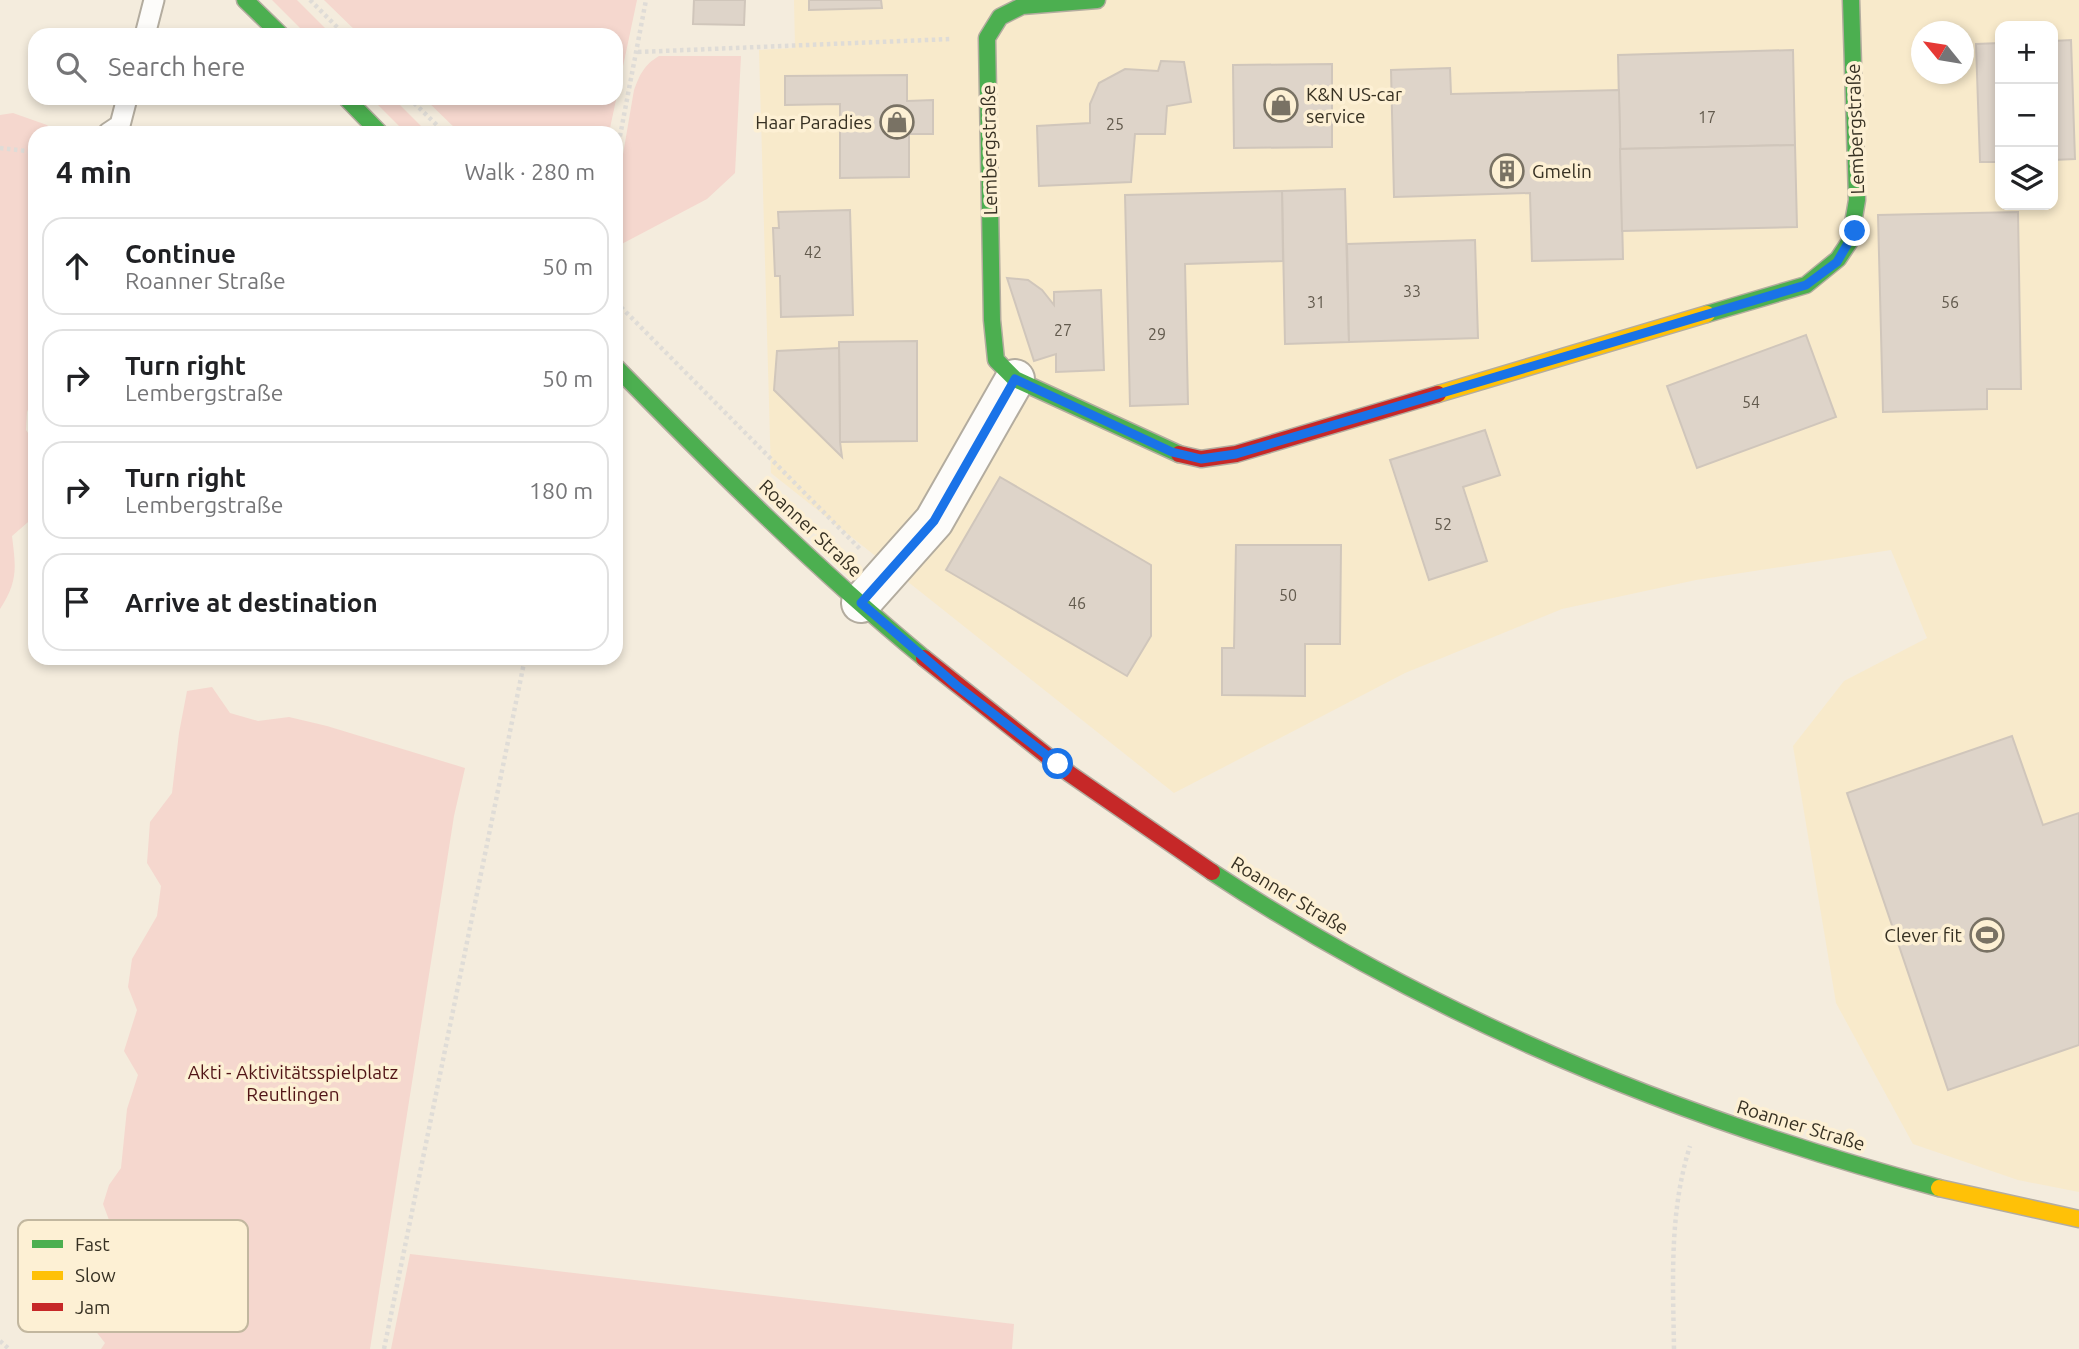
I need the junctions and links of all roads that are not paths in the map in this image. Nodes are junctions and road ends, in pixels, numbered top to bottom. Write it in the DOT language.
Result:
graph roads {
  1 [pos="155,0"];
  2 [pos="246,0"];
  3 [pos="1097,0"];
  4 [pos="1851,0"];
  5 [pos="147,28"];
  6 [pos="274,28"];
  7 [pos="125,105"];
  8 [pos="353,105"];
  9 [pos="118,126"];
  10 [pos="373,126"];
  11 [pos="623,375"];
  12 [pos="1015,379"];
  13 [pos="861,603"];
  14 [pos="2079,1219"];
  1 -- 5 [label="lane"];
  2 -- 6 [label="street"];
  3 -- 12 [label="street, Lembergstraße"];
  4 -- 12 [label="street, Lembergstraße"];
  7 -- 9 [label="lane"];
  8 -- 10 [label="street"];
  11 -- 13 [label="street, Roanner Straße"];
  12 -- 13 [label="street"];
  13 -- 14 [label="street, Roanner Straße"];
}
